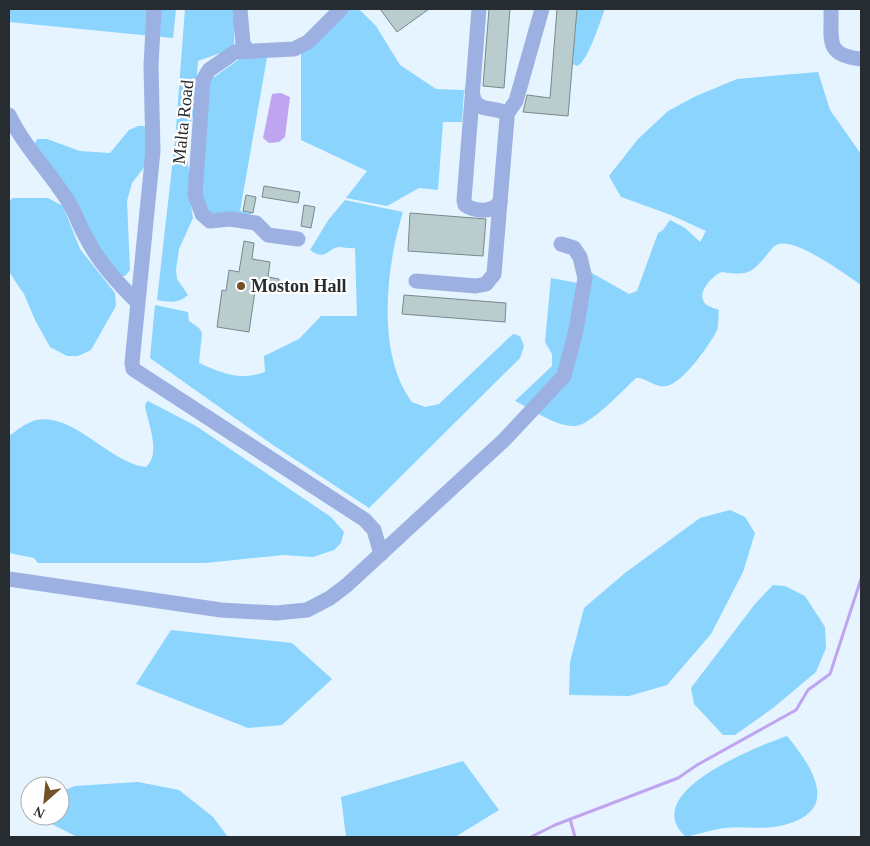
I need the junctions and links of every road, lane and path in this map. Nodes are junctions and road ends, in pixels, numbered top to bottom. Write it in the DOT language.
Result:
graph roads {
  1 [pos="154,9"];
  2 [pos="240,9"];
  3 [pos="341,9"];
  4 [pos="479,9"];
  5 [pos="542,9"];
  6 [pos="831,9"];
  7 [pos="248,50"];
  8 [pos="861,59"];
  9 [pos="472,91"];
  10 [pos="507,114"];
  11 [pos="9,115"];
  12 [pos="500,202"];
  13 [pos="298,239"];
  14 [pos="560,244"];
  15 [pos="416,281"];
  16 [pos="137,302"];
  17 [pos="381,554"];
  18 [pos="9,579"];
  1 -- 16 [label="street"];
  2 -- 7 [label="street"];
  3 -- 7 [label="street, Malta Road"];
  4 -- 9 [label="street"];
  5 -- 10 [label="street"];
  6 -- 8 [label="street"];
  7 -- 13 [label="street, Malta Road"];
  9 -- 10 [label="street"];
  9 -- 12 [label="street"];
  10 -- 12 [label="street"];
  11 -- 16 [label="street"];
  12 -- 15 [label="street"];
  14 -- 17 [label="street"];
  16 -- 17 [label="street"];
  17 -- 18 [label="street"];
}
